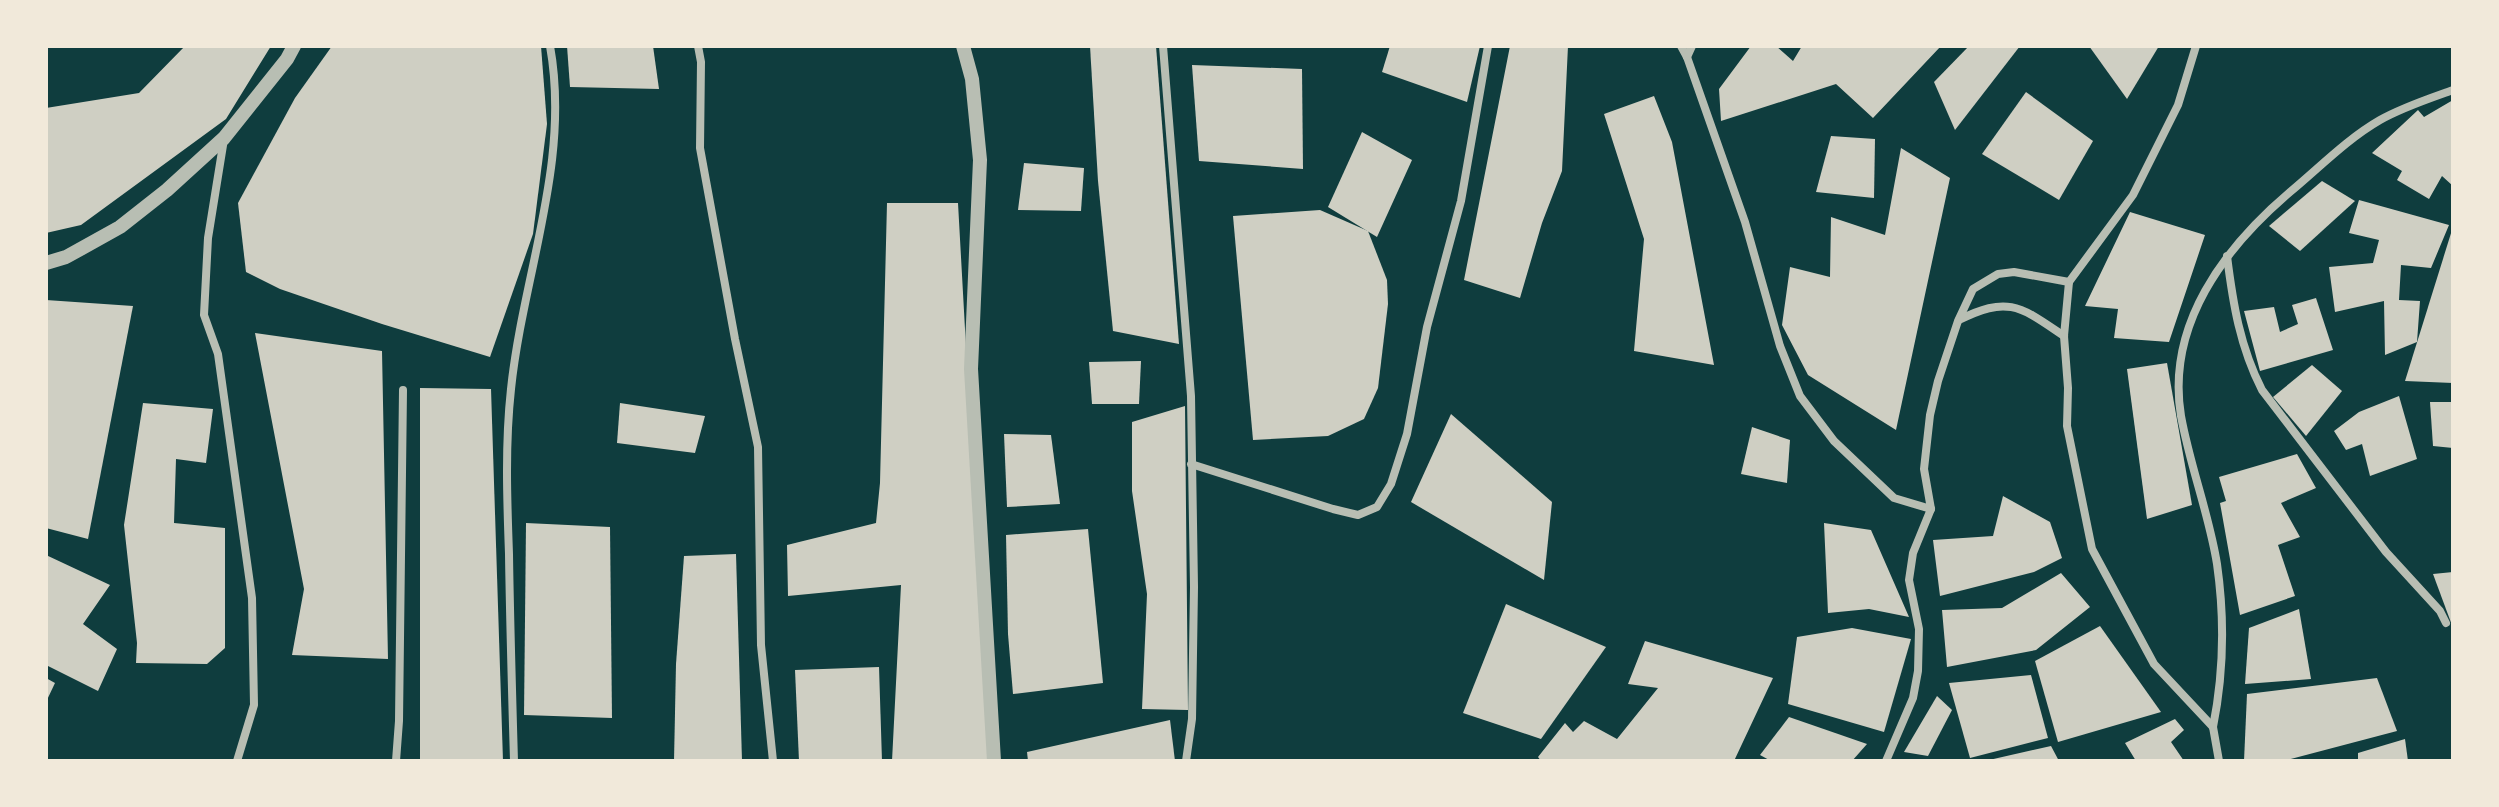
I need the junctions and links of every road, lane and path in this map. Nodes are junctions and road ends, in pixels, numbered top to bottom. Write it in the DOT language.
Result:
graph roads {
  1 [pos="294,46"];
  2 [pos="550,46"];
  3 [pos="698,46"];
  4 [pos="963,46"];
  5 [pos="1163,46"];
  6 [pos="1488,46"];
  7 [pos="1681,46"];
  8 [pos="1692,46"];
  9 [pos="2196,46"];
  10 [pos="1687,57"];
  11 [pos="2453,90"];
  12 [pos="224,138"];
  13 [pos="2227,255"];
  14 [pos="46,263"];
  15 [pos="2069,282"];
  16 [pos="1958,321"];
  17 [pos="2064,336"];
  18 [pos="403,390"];
  19 [pos="1191,464"];
  20 [pos="1931,509"];
  21 [pos="2446,623"];
  22 [pos="2213,727"];
  23 [pos="237,761"];
  24 [pos="396,761"];
  25 [pos="514,761"];
  26 [pos="773,761"];
  27 [pos="994,761"];
  28 [pos="1186,761"];
  29 [pos="1886,761"];
  30 [pos="2219,761"];
  1 -- 12 [label="street"];
  2 -- 25 [label="street"];
  3 -- 26 [label="street"];
  4 -- 27 [label="street"];
  5 -- 19 [label="street"];
  6 -- 19 [label="street"];
  7 -- 10 [label="street"];
  8 -- 10 [label="street"];
  9 -- 15 [label="street"];
  10 -- 20 [label="street"];
  11 -- 13 [label="street"];
  12 -- 14 [label="street"];
  12 -- 23 [label="street"];
  13 -- 21 [label="street"];
  13 -- 22 [label="street"];
  15 -- 16 [label="street"];
  15 -- 17 [label="street"];
  16 -- 17 [label="street"];
  16 -- 20 [label="street"];
  17 -- 22 [label="street"];
  18 -- 24 [label="street"];
  19 -- 28 [label="street"];
  20 -- 29 [label="street"];
  22 -- 30 [label="street"];
}
